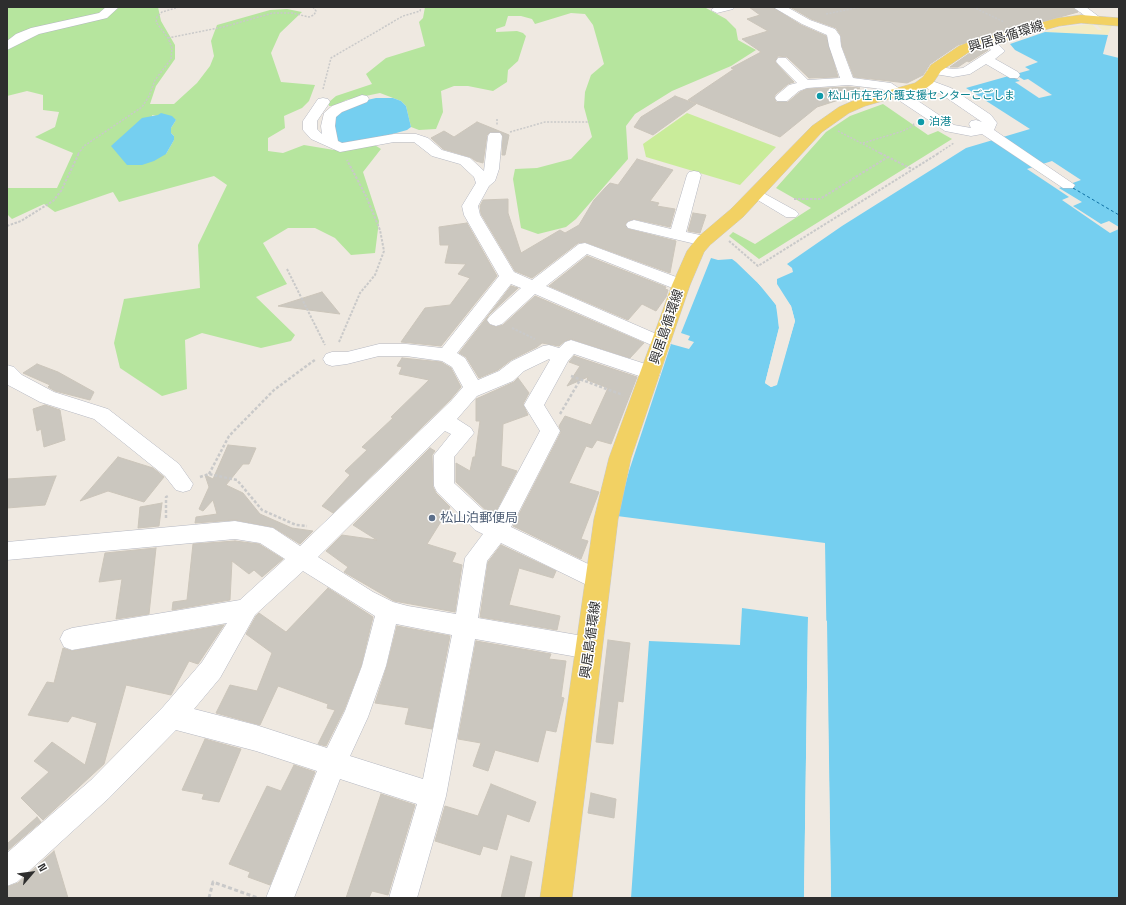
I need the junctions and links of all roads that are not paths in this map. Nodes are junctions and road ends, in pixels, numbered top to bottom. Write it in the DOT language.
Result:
graph roads {
  1 [pos="113,7"];
  2 [pos="729,7"];
  3 [pos="779,7"];
  4 [pos="1079,7"];
  5 [pos="717,10"];
  6 [pos="1096,19"];
  7 [pos="1119,22"];
  8 [pos="7,46"];
  9 [pos="987,50"];
  10 [pos="782,62"];
  11 [pos="1014,75"];
  12 [pos="926,79"];
  13 [pos="848,81"];
  14 [pos="805,84"];
  15 [pos="898,93"];
  16 [pos="782,98"];
  17 [pos="362,99"];
  18 [pos="323,102"];
  19 [pos="986,130"];
  20 [pos="496,136"];
  21 [pos="336,145"];
  22 [pos="694,175"];
  23 [pos="483,183"];
  24 [pos="1068,184"];
  25 [pos="756,193"];
  26 [pos="791,214"];
  27 [pos="634,225"];
  28 [pos="677,235"];
  29 [pos="711,236"];
  30 [pos="508,276"];
  31 [pos="681,285"];
  32 [pos="533,287"];
  33 [pos="496,320"];
  34 [pos="662,343"];
  35 [pos="446,355"];
  36 [pos="332,359"];
  37 [pos="555,359"];
  38 [pos="7,372"];
  39 [pos="651,373"];
  40 [pos="473,389"];
  41 [pos="444,421"];
  42 [pos="183,484"];
  43 [pos="498,531"];
  44 [pos="7,551"];
  45 [pos="303,558"];
  46 [pos="599,580"];
  47 [pos="246,609"];
  48 [pos="388,611"];
  49 [pos="465,626"];
  50 [pos="72,639"];
  51 [pos="589,648"];
  52 [pos="172,716"];
  53 [pos="333,763"];
  54 [pos="433,796"];
  55 [pos="7,872"];
  56 [pos="280,898"];
  57 [pos="404,898"];
  58 [pos="556,898"];
  1 -- 8 [label="street"];
  2 -- 5 [label="street"];
  3 -- 13 [label="street"];
  4 -- 6 [label="street"];
  6 -- 7 [label="main road, 興居島循環線"];
  6 -- 9 [label="main road, 興居島循環線"];
  9 -- 11 [label="street"];
  9 -- 12 [label="main road, 興居島循環線"];
  10 -- 14 [label="street"];
  12 -- 15 [label="main road, 興居島循環線"];
  12 -- 19 [label="street"];
  13 -- 14 [label="street"];
  13 -- 15 [label="street"];
  14 -- 16 [label="street"];
  15 -- 19 [label="street"];
  15 -- 25 [label="main road, 興居島循環線"];
  17 -- 21 [label="street"];
  18 -- 21 [label="street"];
  19 -- 24 [label="street"];
  20 -- 23 [label="street"];
  21 -- 23 [label="street"];
  22 -- 28 [label="street"];
  23 -- 30 [label="street"];
  25 -- 26 [label="street"];
  25 -- 29 [label="main road, 興居島循環線"];
  27 -- 28 [label="street"];
  28 -- 29 [label="street"];
  29 -- 31 [label="main road, 興居島循環線"];
  30 -- 32 [label="street"];
  30 -- 35 [label="street"];
  31 -- 32 [label="street"];
  31 -- 34 [label="main road, 興居島循環線"];
  32 -- 33 [label="street"];
  32 -- 34 [label="street"];
  34 -- 39 [label="main road, 興居島循環線"];
  35 -- 36 [label="street"];
  35 -- 40 [label="street"];
  37 -- 39 [label="street"];
  37 -- 40 [label="street"];
  37 -- 43 [label="street"];
  38 -- 42 [label="street"];
  39 -- 46 [label="main road, 興居島循環線"];
  40 -- 41 [label="street"];
  41 -- 43 [label="street"];
  41 -- 45 [label="street"];
  43 -- 46 [label="street"];
  43 -- 49 [label="street"];
  44 -- 45 [label="street"];
  45 -- 47 [label="street"];
  45 -- 48 [label="street"];
  46 -- 51 [label="main road, 興居島循環線"];
  47 -- 50 [label="street"];
  47 -- 52 [label="street"];
  48 -- 49 [label="street"];
  48 -- 53 [label="street"];
  49 -- 51 [label="street"];
  49 -- 54 [label="street"];
  51 -- 58 [label="main road, 興居島循環線"];
  52 -- 53 [label="street"];
  52 -- 55 [label="street"];
  53 -- 54 [label="street"];
  53 -- 56 [label="street"];
  54 -- 57 [label="street"];
}
